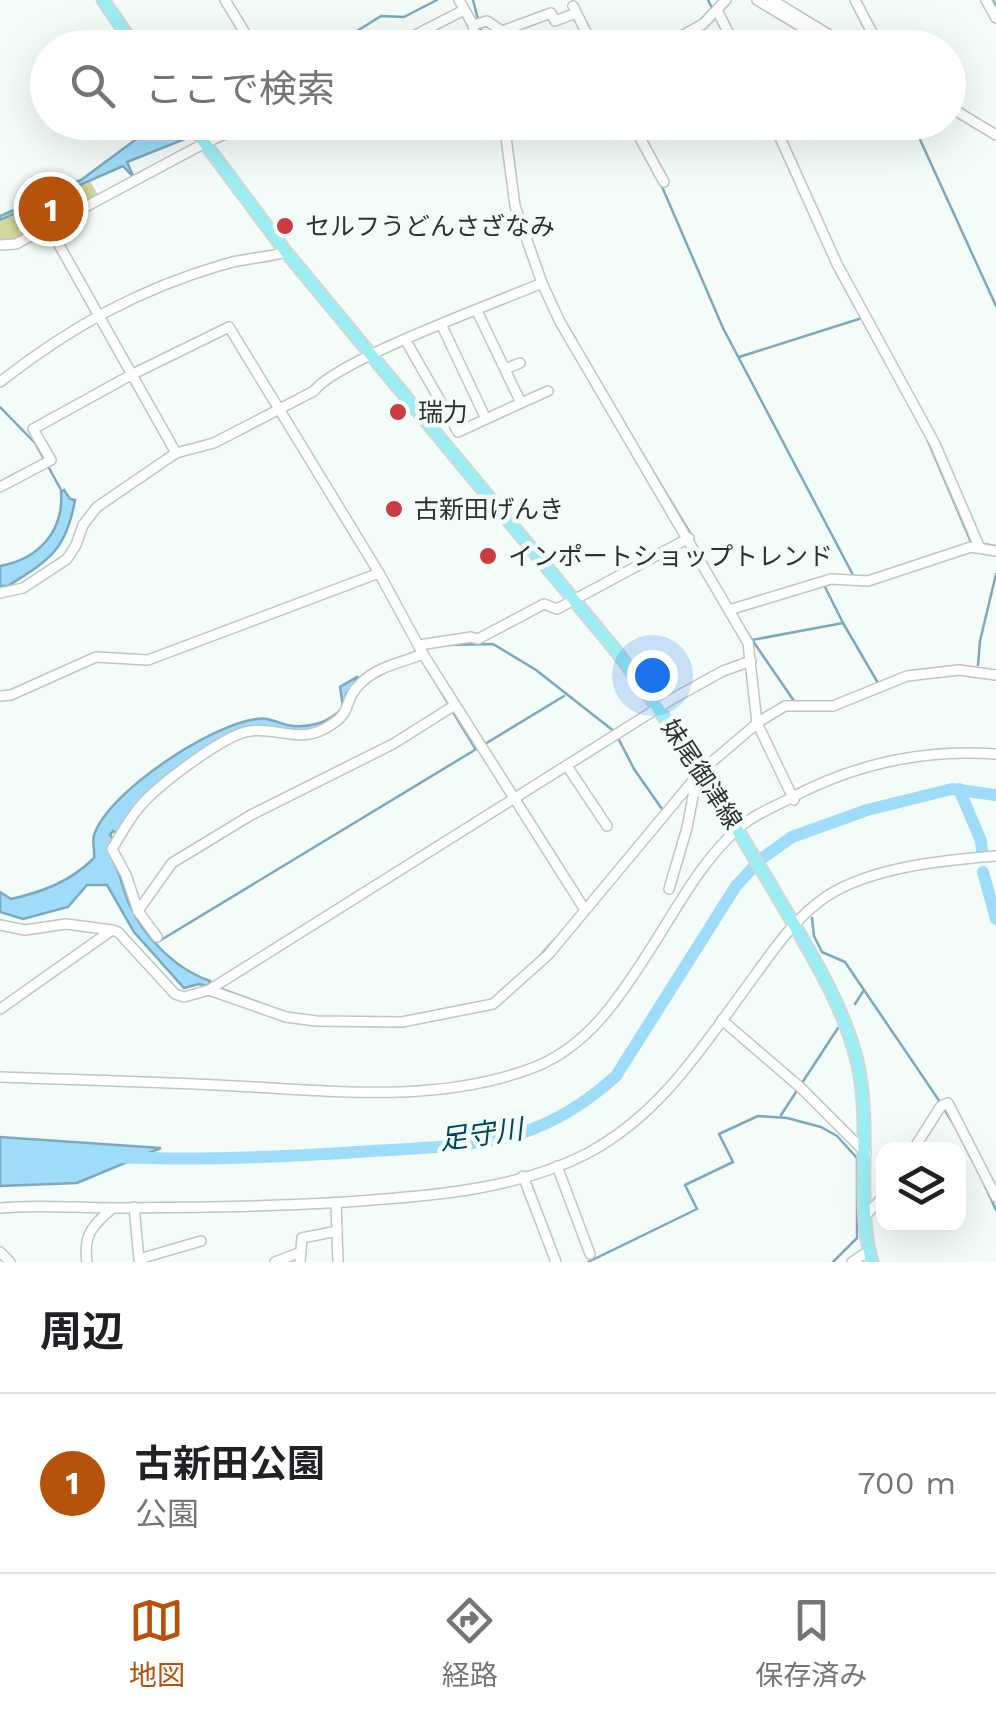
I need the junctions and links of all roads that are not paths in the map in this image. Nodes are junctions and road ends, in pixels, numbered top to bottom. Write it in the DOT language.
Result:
graph roads {
  1 [pos="103,0"];
  2 [pos="224,0"];
  3 [pos="726,0"];
  4 [pos="756,0"];
  5 [pos="772,0"];
  6 [pos="855,0"];
  7 [pos="986,0"];
  8 [pos="462,5"];
  9 [pos="717,10"];
  10 [pos="996,18"];
  11 [pos="478,24"];
  12 [pos="124,30"];
  13 [pos="243,30"];
  14 [pos="420,30"];
  15 [pos="478,30"];
  16 [pos="501,30"];
  17 [pos="505,30"];
  18 [pos="584,30"];
  19 [pos="692,30"];
  20 [pos="727,30"];
  21 [pos="807,30"];
  22 [pos="821,30"];
  23 [pos="871,30"];
  24 [pos="966,116"];
  25 [pos="996,134"];
  26 [pos="185,140"];
  27 [pos="201,140"];
  28 [pos="506,140"];
  29 [pos="641,140"];
  30 [pos="781,140"];
  31 [pos="664,182"];
  32 [pos="49,227"];
  33 [pos="0,244"];
  34 [pos="286,252"];
  35 [pos="542,283"];
  36 [pos="477,310"];
  37 [pos="97,314"];
  38 [pos="442,326"];
  39 [pos="406,341"];
  40 [pos="372,356"];
  41 [pos="520,363"];
  42 [pos="505,370"];
  43 [pos="131,374"];
  44 [pos="0,382"];
  45 [pos="548,391"];
  46 [pos="521,403"];
  47 [pos="278,409"];
  48 [pos="486,419"];
  49 [pos="453,423"];
  50 [pos="435,432"];
  51 [pos="176,453"];
  52 [pos="0,488"];
  53 [pos="689,538"];
  54 [pos="979,546"];
  55 [pos="996,551"];
  56 [pos="379,573"];
  57 [pos="0,594"];
  58 [pos="574,601"];
  59 [pos="731,609"];
  60 [pos="420,652"];
  61 [pos="751,661"];
  62 [pos="996,676"];
  63 [pos="0,696"];
  64 [pos="452,707"];
  65 [pos="660,708"];
  66 [pos="756,721"];
  67 [pos="996,754"];
  68 [pos="567,766"];
  69 [pos="699,771"];
  70 [pos="793,799"];
  71 [pos="514,800"];
  72 [pos="607,826"];
  73 [pos="740,832"];
  74 [pos="996,856"];
  75 [pos="668,890"];
  76 [pos="583,909"];
  77 [pos="138,911"];
  78 [pos="794,924"];
  79 [pos="0,925"];
  80 [pos="112,930"];
  81 [pos="157,937"];
  82 [pos="210,990"];
  83 [pos="0,1009"];
  84 [pos="722,1020"];
  85 [pos="0,1077"];
  86 [pos="919,1142"];
  87 [pos="866,1153"];
  88 [pos="557,1166"];
  89 [pos="524,1176"];
  90 [pos="996,1197"];
  91 [pos="336,1203"];
  92 [pos="876,1204"];
  93 [pos="0,1208"];
  94 [pos="112,1208"];
  95 [pos="134,1208"];
  96 [pos="866,1215"];
  97 [pos="337,1231"];
  98 [pos="202,1241"];
  99 [pos="0,1252"];
  100 [pos="590,1254"];
  101 [pos="870,1256"];
  102 [pos="300,1257"];
  103 [pos="9,1262"];
  104 [pos="87,1262"];
  105 [pos="275,1262"];
  106 [pos="338,1262"];
  107 [pos="556,1262"];
  108 [pos="852,1262"];
  1 -- 12 [label="main road"];
  2 -- 13 [label="street"];
  3 -- 9 [label="street"];
  4 -- 21 [label="street"];
  5 -- 22 [label="street"];
  6 -- 23 [label="street"];
  7 -- 10 [label="street"];
  8 -- 11 [label="street"];
  8 -- 14 [label="street"];
  9 -- 19 [label="street"];
  9 -- 20 [label="street"];
  11 -- 15 [label="street"];
  11 -- 16 [label="street"];
  17 -- 18 [label="street"];
  24 -- 25 [label="street"];
  26 -- 32 [label="street"];
  27 -- 34 [label="main road, 妹尾御津線"];
  28 -- 35 [label="street"];
  29 -- 31 [label="street"];
  30 -- 54 [label="street"];
  32 -- 33 [label="street"];
  32 -- 37 [label="street"];
  34 -- 37 [label="street"];
  34 -- 40 [label="main road, 妹尾御津線"];
  35 -- 36 [label="street"];
  35 -- 53 [label="street"];
  36 -- 38 [label="street"];
  36 -- 42 [label="street"];
  37 -- 43 [label="street"];
  37 -- 44 [label="street"];
  38 -- 39 [label="street"];
  38 -- 48 [label="street"];
  39 -- 40 [label="street"];
  39 -- 49 [label="street"];
  40 -- 47 [label="street"];
  40 -- 50 [label="main road, 妹尾御津線"];
  41 -- 42 [label="street"];
  42 -- 46 [label="street"];
  43 -- 47 [label="street"];
  43 -- 51 [label="street"];
  43 -- 52 [label="street"];
  45 -- 46 [label="street"];
  46 -- 48 [label="street"];
  47 -- 51 [label="street"];
  47 -- 56 [label="street"];
  48 -- 49 [label="street"];
  49 -- 50 [label="street"];
  50 -- 58 [label="main road, 妹尾御津線"];
  51 -- 57 [label="street"];
  53 -- 58 [label="street"];
  53 -- 59 [label="street"];
  54 -- 55 [label="street"];
  54 -- 59 [label="street"];
  56 -- 60 [label="street"];
  56 -- 63 [label="street"];
  58 -- 60 [label="street"];
  58 -- 65 [label="main road, 妹尾御津線"];
  59 -- 61 [label="street"];
  60 -- 64 [label="street"];
  60 -- 77 [label="street"];
  61 -- 65 [label="street"];
  61 -- 66 [label="street"];
  62 -- 66 [label="street"];
  64 -- 71 [label="street"];
  64 -- 77 [label="street"];
  65 -- 68 [label="street"];
  65 -- 69 [label="main road, 妹尾御津線"];
  66 -- 69 [label="street"];
  66 -- 70 [label="street"];
  67 -- 70 [label="street"];
  68 -- 71 [label="street"];
  68 -- 72 [label="street"];
  69 -- 73 [label="main road, 妹尾御津線"];
  69 -- 75 [label="street"];
  69 -- 76 [label="street"];
  70 -- 73 [label="street"];
  71 -- 76 [label="street"];
  71 -- 82 [label="street"];
  73 -- 78 [label="main road, 妹尾御津線"];
  73 -- 85 [label="street"];
  74 -- 78 [label="street"];
  76 -- 82 [label="street"];
  77 -- 81 [label="street"];
  78 -- 84 [label="street"];
  78 -- 87 [label="main road, 妹尾御津線"];
  79 -- 80 [label="street"];
  80 -- 82 [label="street"];
  80 -- 83 [label="street"];
  84 -- 87 [label="street"];
  84 -- 88 [label="street"];
  86 -- 90 [label="street"];
  87 -- 96 [label="main road, 妹尾御津線"];
  88 -- 89 [label="street"];
  88 -- 100 [label="street"];
  89 -- 91 [label="street"];
  89 -- 107 [label="street"];
  91 -- 95 [label="street"];
  91 -- 97 [label="street"];
  92 -- 96 [label="street"];
  93 -- 94 [label="street"];
  94 -- 95 [label="street"];
  94 -- 104 [label="street"];
  95 -- 98 [label="street"];
  96 -- 101 [label="main road, 妹尾御津線"];
  97 -- 102 [label="street"];
  97 -- 106 [label="street"];
  99 -- 103 [label="street"];
  101 -- 108 [label="street"];
  102 -- 105 [label="street"];
}
